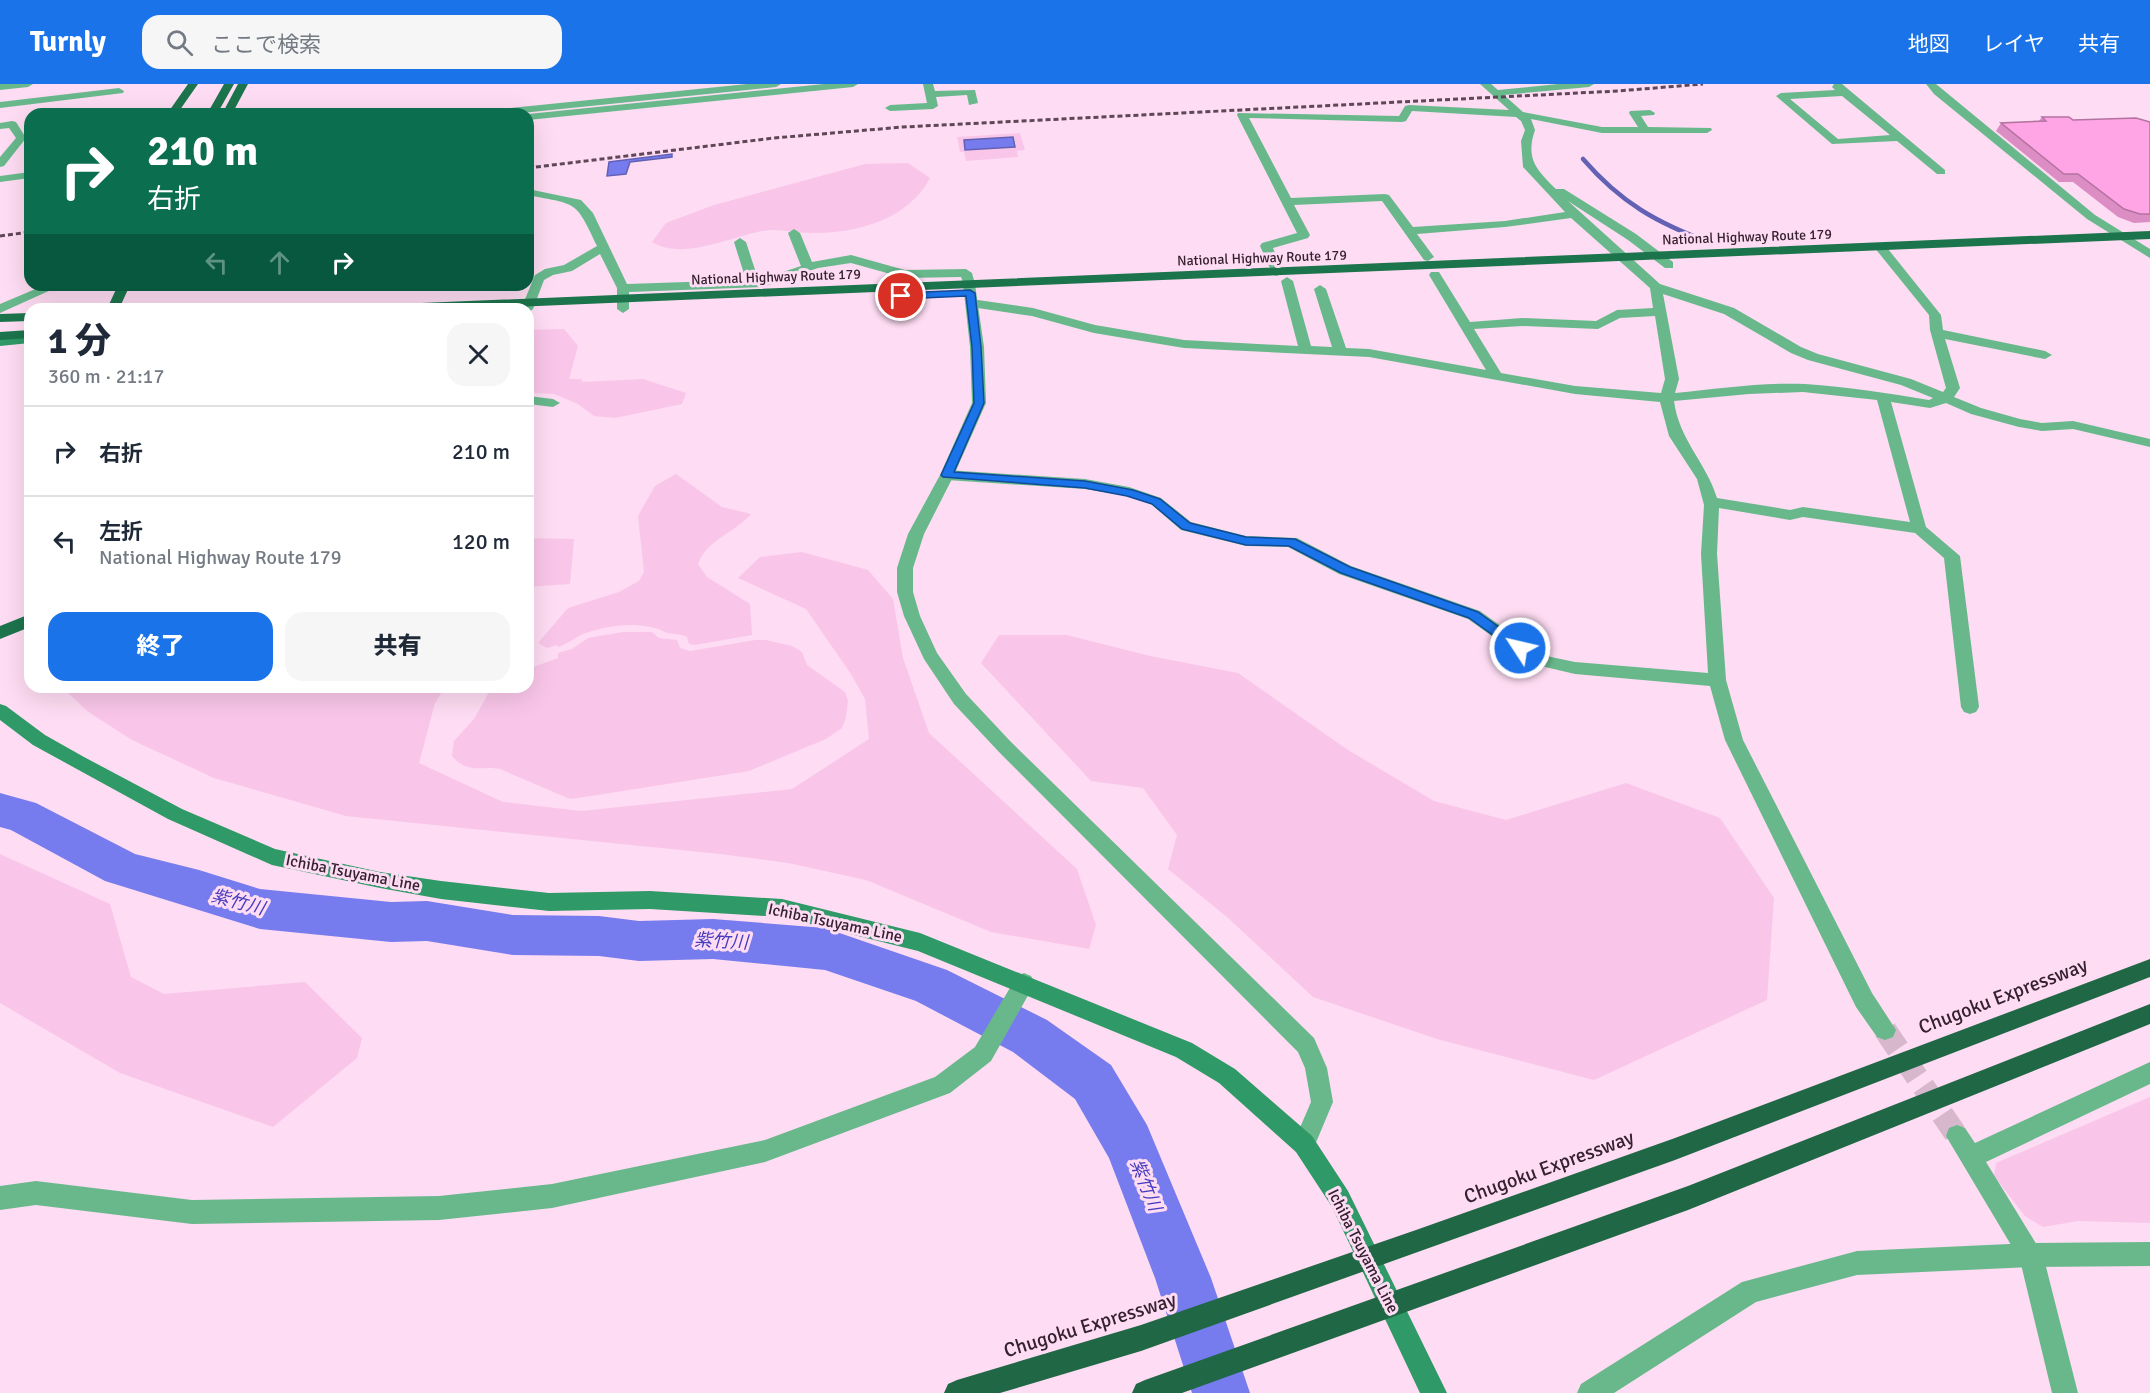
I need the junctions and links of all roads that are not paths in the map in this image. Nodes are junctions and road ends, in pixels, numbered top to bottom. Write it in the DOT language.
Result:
graph roads {
  1 [pos="28,84"];
  2 [pos="193,84"];
  3 [pos="229,84"];
  4 [pos="243,84"];
  5 [pos="776,84"];
  6 [pos="853,84"];
  7 [pos="1485,84"];
  8 [pos="1589,84"];
  9 [pos="1931,84"];
  10 [pos="0,87"];
  11 [pos="929,89"];
  12 [pos="1842,89"];
  13 [pos="119,91"];
  14 [pos="1496,93"];
  15 [pos="676,98"];
  16 [pos="973,103"];
  17 [pos="0,105"];
  18 [pos="176,108"];
  19 [pos="215,108"];
  20 [pos="230,108"];
  21 [pos="890,108"];
  22 [pos="534,110"];
  23 [pos="1650,113"];
  24 [pos="1519,114"];
  25 [pos="534,116"];
  26 [pos="0,126"];
  27 [pos="1645,130"];
  28 [pos="1707,130"];
  29 [pos="1900,138"];
  30 [pos="0,164"];
  31 [pos="1941,172"];
  32 [pos="24,176"];
  33 [pos="0,179"];
  34 [pos="1542,182"];
  35 [pos="534,193"];
  36 [pos="1287,202"];
  37 [pos="1574,214"];
  38 [pos="1410,231"];
  39 [pos="794,233"];
  40 [pos="2150,235"];
  41 [pos="2124,236"];
  42 [pos="740,242"];
  43 [pos="2144,245"];
  44 [pos="603,247"];
  45 [pos="1884,251"];
  46 [pos="2150,254"];
  47 [pos="1657,255"];
  48 [pos="1428,257"];
  49 [pos="1669,265"];
  50 [pos="808,268"];
  51 [pos="1435,275"];
  52 [pos="1282,276"];
  53 [pos="753,284"];
  54 [pos="1654,284"];
  55 [pos="1320,289"];
  56 [pos="42,291"];
  57 [pos="970,294"];
  58 [pos="623,299"];
  59 [pos="523,303"];
  60 [pos="530,303"];
  61 [pos="0,309"];
  62 [pos="534,310"];
  63 [pos="1660,312"];
  64 [pos="24,317"];
  65 [pos="0,318"];
  66 [pos="1466,326"];
  67 [pos="1937,333"];
  68 [pos="24,334"];
  69 [pos="0,336"];
  70 [pos="24,340"];
  71 [pos="0,342"];
  72 [pos="1305,349"];
  73 [pos="1340,351"];
  74 [pos="2045,356"];
  75 [pos="1497,377"];
  76 [pos="1883,396"];
  77 [pos="1667,398"];
  78 [pos="1945,399"];
  79 [pos="534,401"];
  80 [pos="553,403"];
  81 [pos="2150,443"];
  82 [pos="947,475"];
  83 [pos="1711,502"];
  84 [pos="1919,529"];
  85 [pos="24,623"];
  86 [pos="0,633"];
  87 [pos="1717,680"];
  88 [pos="1970,706"];
  89 [pos="0,711"];
  90 [pos="2150,968"];
  91 [pos="1024,983"];
  92 [pos="2150,1014"];
  93 [pos="1885,1030"];
  94 [pos="2150,1073"];
  95 [pos="1957,1136"];
  96 [pos="1304,1144"];
  97 [pos="1971,1157"];
  98 [pos="0,1198"];
  99 [pos="2150,1254"];
  100 [pos="2031,1256"];
  101 [pos="1150,1391"];
  102 [pos="957,1393"];
  103 [pos="1434,1393"];
  104 [pos="1590,1393"];
  105 [pos="2065,1393"];
  1 -- 10 [label="street"];
  2 -- 18 [label="highway"];
  3 -- 19 [label="highway"];
  4 -- 20 [label="highway"];
  5 -- 15 [label="street"];
  6 -- 15 [label="street"];
  7 -- 14 [label="street"];
  8 -- 14 [label="street"];
  9 -- 41 [label="street"];
  11 -- 16 [label="street"];
  11 -- 21 [label="street"];
  12 -- 29 [label="street"];
  12 -- 29 [label="street"];
  13 -- 17 [label="street"];
  14 -- 24 [label="street"];
  15 -- 22 [label="street"];
  15 -- 25 [label="street"];
  23 -- 27 [label="street"];
  24 -- 27 [label="street"];
  24 -- 34 [label="street"];
  24 -- 36 [label="street"];
  26 -- 30 [label="street"];
  27 -- 28 [label="street"];
  29 -- 31 [label="street"];
  32 -- 33 [label="street"];
  34 -- 37 [label="street"];
  34 -- 47 [label="street"];
  35 -- 44 [label="street"];
  36 -- 38 [label="street"];
  36 -- 52 [label="street"];
  37 -- 38 [label="street"];
  37 -- 54 [label="street"];
  38 -- 48 [label="street"];
  39 -- 50 [label="street"];
  40 -- 41 [label="highway, National Highway Route 179"];
  41 -- 43 [label="street"];
  41 -- 45 [label="highway, National Highway Route 179"];
  42 -- 53 [label="street"];
  43 -- 45 [label="highway, National Highway Route 179"];
  43 -- 46 [label="street"];
  44 -- 58 [label="street"];
  44 -- 60 [label="street"];
  45 -- 47 [label="highway, National Highway Route 179"];
  45 -- 49 [label="highway, National Highway Route 179"];
  45 -- 67 [label="street"];
  47 -- 49 [label="street"];
  47 -- 52 [label="highway, National Highway Route 179"];
  49 -- 51 [label="highway, National Highway Route 179"];
  50 -- 53 [label="street"];
  50 -- 57 [label="street"];
  51 -- 52 [label="highway, National Highway Route 179"];
  51 -- 66 [label="street"];
  52 -- 57 [label="highway, National Highway Route 179"];
  52 -- 72 [label="street"];
  53 -- 58 [label="street"];
  54 -- 63 [label="street"];
  54 -- 78 [label="street"];
  55 -- 73 [label="street"];
  56 -- 61 [label="street"];
  57 -- 58 [label="highway, National Highway Route 179"];
  57 -- 72 [label="street"];
  57 -- 82 [label="street"];
  58 -- 59 [label="highway, National Highway Route 179"];
  58 -- 62 [label="highway, National Highway Route 179"];
  63 -- 66 [label="street"];
  63 -- 77 [label="street"];
  64 -- 65 [label="highway"];
  66 -- 75 [label="street"];
  67 -- 74 [label="street"];
  67 -- 78 [label="street"];
  68 -- 69 [label="highway"];
  70 -- 71 [label="main road"];
  72 -- 73 [label="street"];
  73 -- 75 [label="street"];
  75 -- 77 [label="street"];
  76 -- 77 [label="street"];
  76 -- 78 [label="street"];
  76 -- 84 [label="street"];
  77 -- 83 [label="street"];
  78 -- 81 [label="street"];
  79 -- 80 [label="street"];
  82 -- 87 [label="street"];
  82 -- 96 [label="street"];
  83 -- 84 [label="street"];
  83 -- 87 [label="street"];
  84 -- 88 [label="street"];
  85 -- 86 [label="highway"];
  87 -- 93 [label="street"];
  89 -- 91 [label="main road, Ichiba Tsuyama Line"];
  90 -- 102 [label="highway, Chugoku Expressway"];
  91 -- 96 [label="main road, Ichiba Tsuyama Line"];
  91 -- 98 [label="street"];
  92 -- 101 [label="highway"];
  94 -- 97 [label="street"];
  95 -- 97 [label="street"];
  96 -- 103 [label="main road, Ichiba Tsuyama Line"];
  97 -- 100 [label="street"];
  99 -- 100 [label="street"];
  100 -- 104 [label="street"];
  100 -- 105 [label="street"];
}
